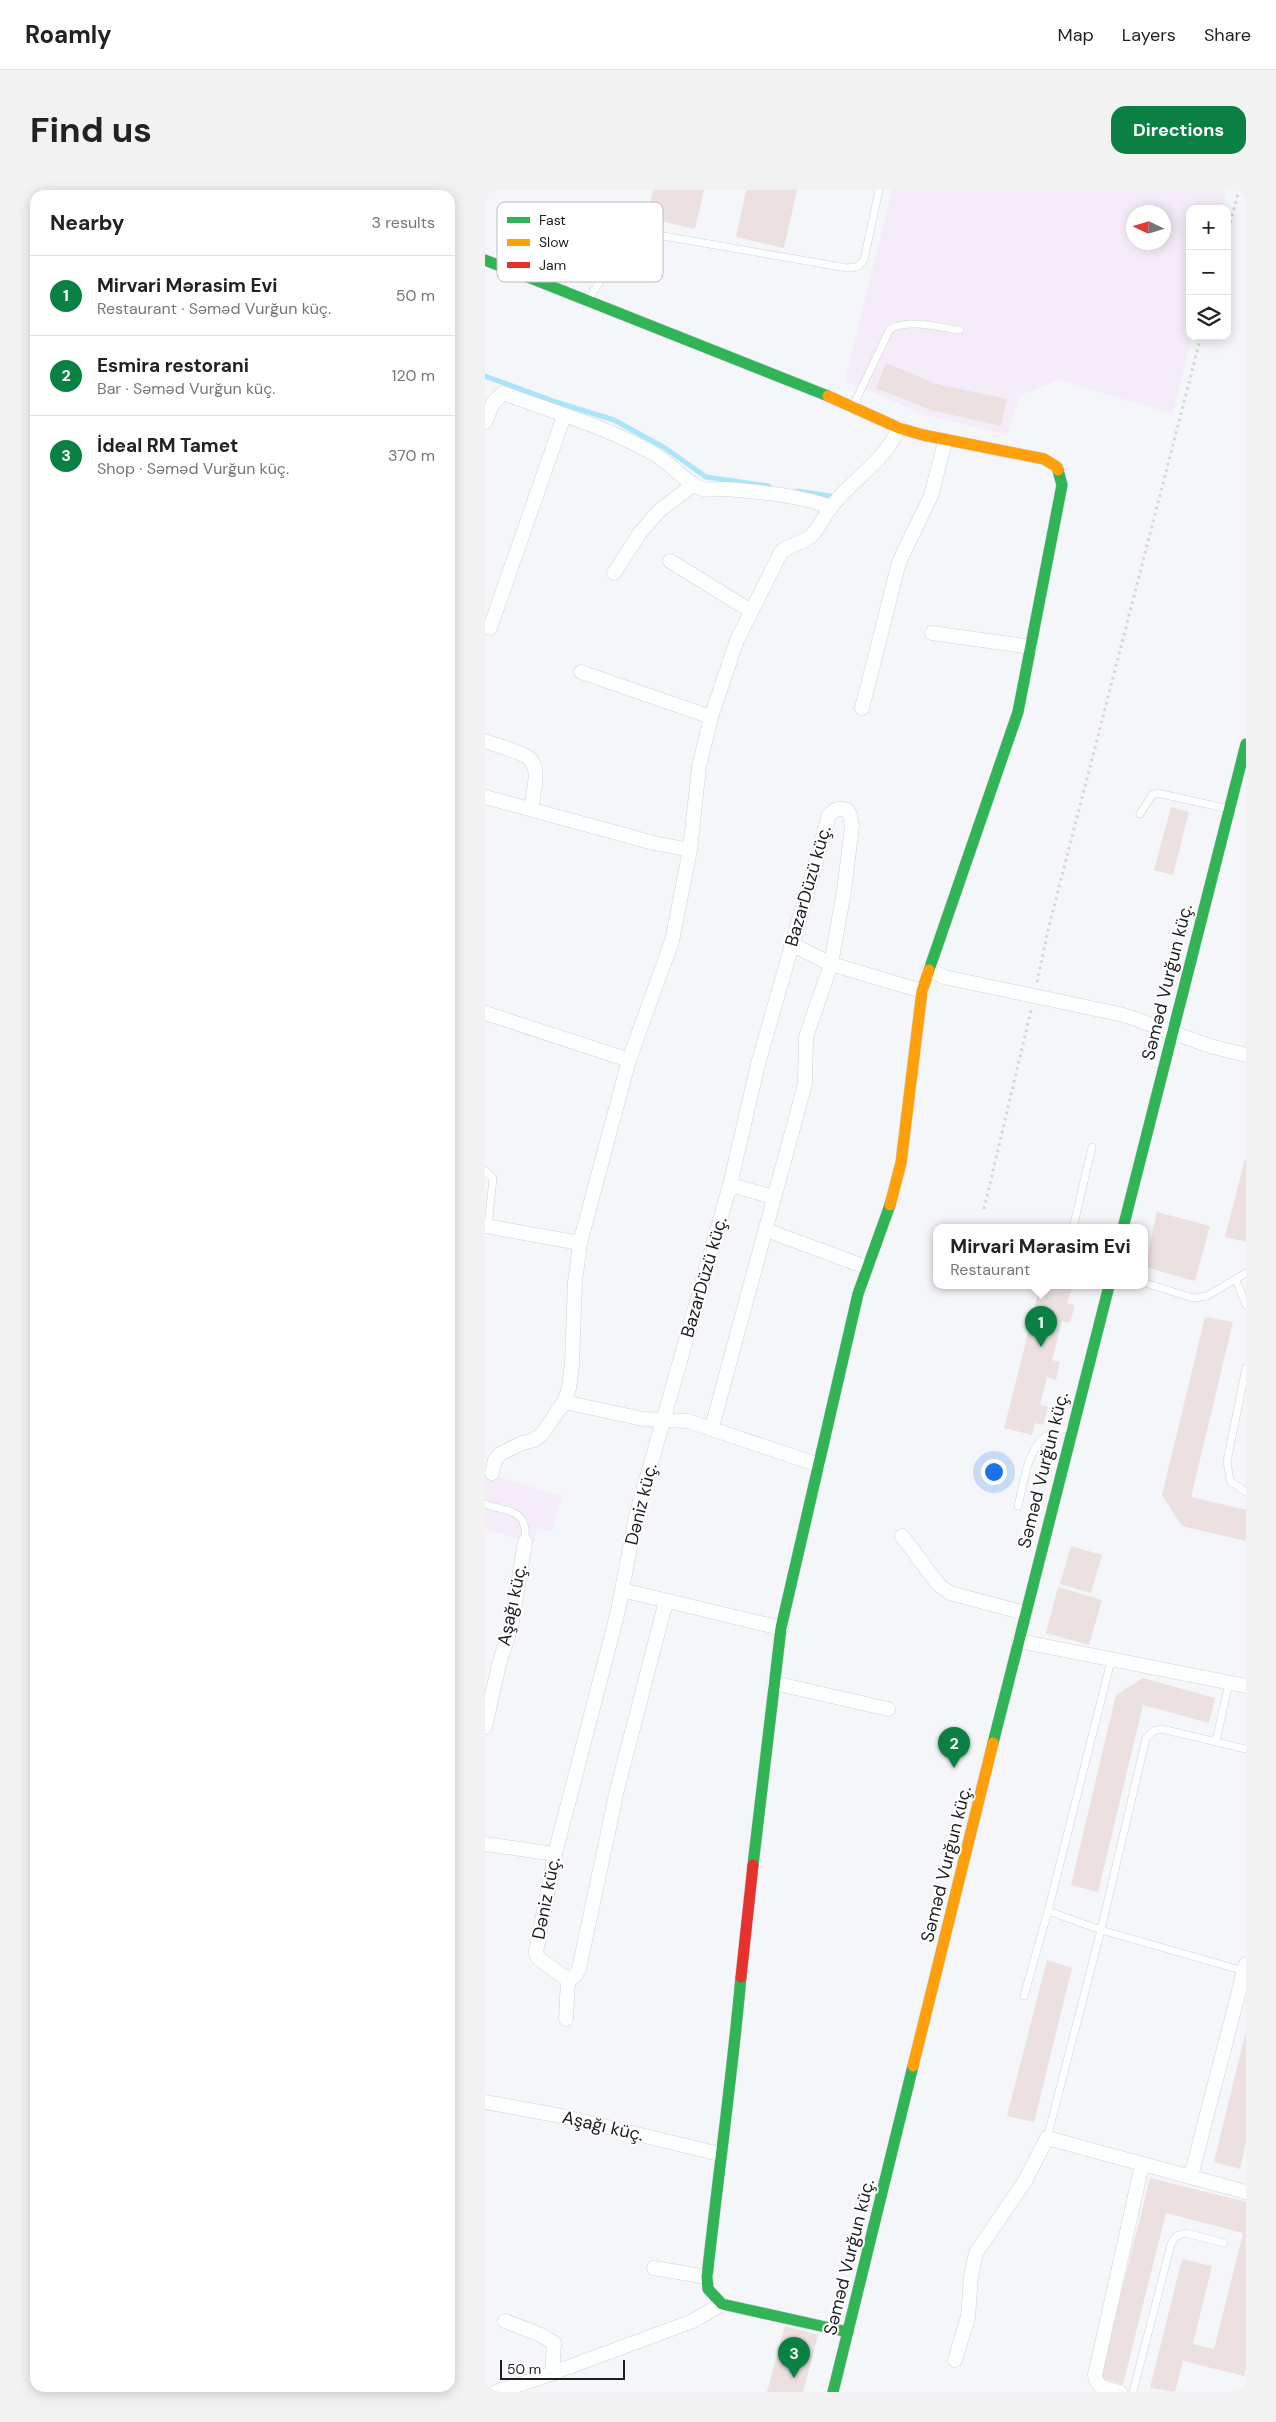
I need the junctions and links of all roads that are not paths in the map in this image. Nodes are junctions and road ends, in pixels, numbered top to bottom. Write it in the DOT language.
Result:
graph roads {
  1 [pos="879,190"];
  2 [pos="663,236"];
  3 [pos="485,260"];
  4 [pos="497,265"];
  5 [pos="541,282"];
  6 [pos="600,282"];
  7 [pos="587,300"];
  8 [pos="960,330"];
  9 [pos="853,406"];
  10 [pos="564,416"];
  11 [pos="485,422"];
  12 [pos="899,428"];
  13 [pos="945,441"];
  14 [pos="694,484"];
  15 [pos="831,506"];
  16 [pos="670,561"];
  17 [pos="614,573"];
  18 [pos="751,611"];
  19 [pos="490,628"];
  20 [pos="932,633"];
  21 [pos="1031,648"];
  22 [pos="581,672"];
  23 [pos="862,708"];
  24 [pos="711,717"];
  25 [pos="485,741"];
  26 [pos="1246,744"];
  27 [pos="485,797"];
  28 [pos="531,808"];
  29 [pos="1229,809"];
  30 [pos="1140,814"];
  31 [pos="690,850"];
  32 [pos="791,944"];
  33 [pos="831,964"];
  34 [pos="929,969"];
  35 [pos="922,992"];
  36 [pos="485,1013"];
  37 [pos="1172,1032"];
  38 [pos="1246,1055"];
  39 [pos="629,1060"];
  40 [pos="1092,1146"];
  41 [pos="485,1171"];
  42 [pos="730,1185"];
  43 [pos="774,1197"];
  44 [pos="1074,1224"];
  45 [pos="1124,1224"];
  46 [pos="487,1226"];
  47 [pos="766,1230"];
  48 [pos="580,1243"];
  49 [pos="866,1267"];
  50 [pos="1246,1273"];
  51 [pos="1236,1280"];
  52 [pos="1148,1284"];
  53 [pos="1108,1289"];
  54 [pos="1246,1305"];
  55 [pos="1246,1368"];
  56 [pos="564,1402"];
  57 [pos="664,1419"];
  58 [pos="712,1427"];
  59 [pos="1072,1428"];
  60 [pos="819,1465"];
  61 [pos="492,1473"];
  62 [pos="1246,1492"];
  63 [pos="485,1504"];
  64 [pos="1018,1506"];
  65 [pos="902,1536"];
  66 [pos="525,1542"];
  67 [pos="622,1590"];
  68 [pos="666,1601"];
  69 [pos="1025,1613"];
  70 [pos="781,1628"];
  71 [pos="1019,1641"];
  72 [pos="1111,1660"];
  73 [pos="774,1683"];
  74 [pos="1229,1683"];
  75 [pos="1246,1686"];
  76 [pos="487,1706"];
  77 [pos="888,1709"];
  78 [pos="485,1727"];
  79 [pos="1216,1741"];
  80 [pos="1246,1749"];
  81 [pos="485,1844"];
  82 [pos="555,1854"];
  83 [pos="1048,1911"];
  84 [pos="1101,1930"];
  85 [pos="1245,1967"];
  86 [pos="567,1980"];
  87 [pos="1024,1996"];
  88 [pos="567,2019"];
  89 [pos="485,2102"];
  90 [pos="1047,2138"];
  91 [pos="720,2154"];
  92 [pos="1142,2164"];
  93 [pos="1191,2176"];
  94 [pos="1246,2192"];
  95 [pos="1224,2243"];
  96 [pos="654,2268"];
  97 [pos="707,2277"];
  98 [pos="722,2304"];
  99 [pos="505,2321"];
  100 [pos="848,2332"];
  101 [pos="955,2360"];
  102 [pos="552,2374"];
  103 [pos="496,2392"];
  104 [pos="833,2392"];
  105 [pos="1120,2392"];
  106 [pos="1133,2392"];
  1 -- 2 [label="lane"];
  3 -- 4 [label="street"];
  5 -- 7 [label="street"];
  6 -- 7 [label="lane"];
  7 -- 9 [label="street"];
  8 -- 9 [label="lane"];
  9 -- 12 [label="street"];
  10 -- 11 [label="street"];
  10 -- 14 [label="street"];
  10 -- 19 [label="street"];
  12 -- 13 [label="street"];
  12 -- 15 [label="street"];
  13 -- 21 [label="street"];
  13 -- 23 [label="street"];
  14 -- 15 [label="street"];
  14 -- 17 [label="street"];
  15 -- 18 [label="street"];
  16 -- 18 [label="street"];
  18 -- 24 [label="street"];
  20 -- 21 [label="street"];
  21 -- 34 [label="street"];
  22 -- 24 [label="street"];
  24 -- 31 [label="street"];
  25 -- 28 [label="street"];
  26 -- 29 [label="street, Səməd Vurğun küç."];
  27 -- 28 [label="street"];
  28 -- 31 [label="street"];
  29 -- 30 [label="lane"];
  29 -- 37 [label="street, Səməd Vurğun küç."];
  31 -- 39 [label="street"];
  32 -- 33 [label="street"];
  32 -- 33 [label="street, BazarDüzü küç."];
  32 -- 42 [label="street, BazarDüzü küç."];
  33 -- 35 [label="street"];
  33 -- 43 [label="street, BazarDüzü küç."];
  34 -- 35 [label="street"];
  34 -- 37 [label="street"];
  35 -- 49 [label="street"];
  36 -- 39 [label="street"];
  37 -- 38 [label="street"];
  37 -- 45 [label="street, Səməd Vurğun küç."];
  39 -- 48 [label="street"];
  40 -- 44 [label="lane"];
  41 -- 46 [label="lane"];
  42 -- 43 [label="street"];
  42 -- 57 [label="street, BazarDüzü küç."];
  43 -- 47 [label="street, BazarDüzü küç."];
  46 -- 48 [label="street"];
  47 -- 49 [label="street"];
  47 -- 58 [label="street, BazarDüzü küç."];
  48 -- 56 [label="street"];
  49 -- 60 [label="street"];
  50 -- 51 [label="lane"];
  51 -- 52 [label="lane"];
  51 -- 54 [label="lane"];
  53 -- 59 [label="street, Səməd Vurğun küç."];
  55 -- 62 [label="lane"];
  56 -- 57 [label="street"];
  56 -- 61 [label="street"];
  57 -- 58 [label="street"];
  57 -- 67 [label="street, Dəniz küç."];
  58 -- 60 [label="street"];
  59 -- 64 [label="lane"];
  59 -- 69 [label="street, Səməd Vurğun küç."];
  60 -- 70 [label="street"];
  63 -- 66 [label="lane"];
  65 -- 69 [label="street"];
  66 -- 76 [label="street, Aşağı küç."];
  67 -- 68 [label="street"];
  67 -- 82 [label="street, Dəniz küç."];
  68 -- 70 [label="street"];
  68 -- 86 [label="street"];
  69 -- 71 [label="street, Səməd Vurğun küç."];
  70 -- 73 [label="street"];
  71 -- 72 [label="street"];
  71 -- 100 [label="street, Səməd Vurğun küç."];
  72 -- 74 [label="street"];
  72 -- 83 [label="lane"];
  73 -- 77 [label="street"];
  73 -- 91 [label="street"];
  74 -- 75 [label="street"];
  74 -- 79 [label="lane"];
  76 -- 78 [label="street, Aşağı küç."];
  79 -- 80 [label="lane"];
  79 -- 84 [label="lane"];
  81 -- 82 [label="street"];
  82 -- 86 [label="street, Dəniz küç."];
  83 -- 84 [label="lane"];
  83 -- 87 [label="lane"];
  84 -- 85 [label="lane"];
  84 -- 90 [label="lane"];
  85 -- 93 [label="street"];
  86 -- 88 [label="street"];
  89 -- 91 [label="street, Aşağı küç."];
  90 -- 92 [label="street"];
  90 -- 101 [label="street"];
  91 -- 97 [label="street"];
  92 -- 93 [label="street"];
  92 -- 105 [label="street"];
  93 -- 94 [label="street"];
  95 -- 106 [label="lane"];
  96 -- 97 [label="street"];
  97 -- 98 [label="street"];
  98 -- 100 [label="street"];
  98 -- 102 [label="street"];
  99 -- 102 [label="street"];
  100 -- 104 [label="street, Səməd Vurğun küç."];
  102 -- 103 [label="street"];
}
